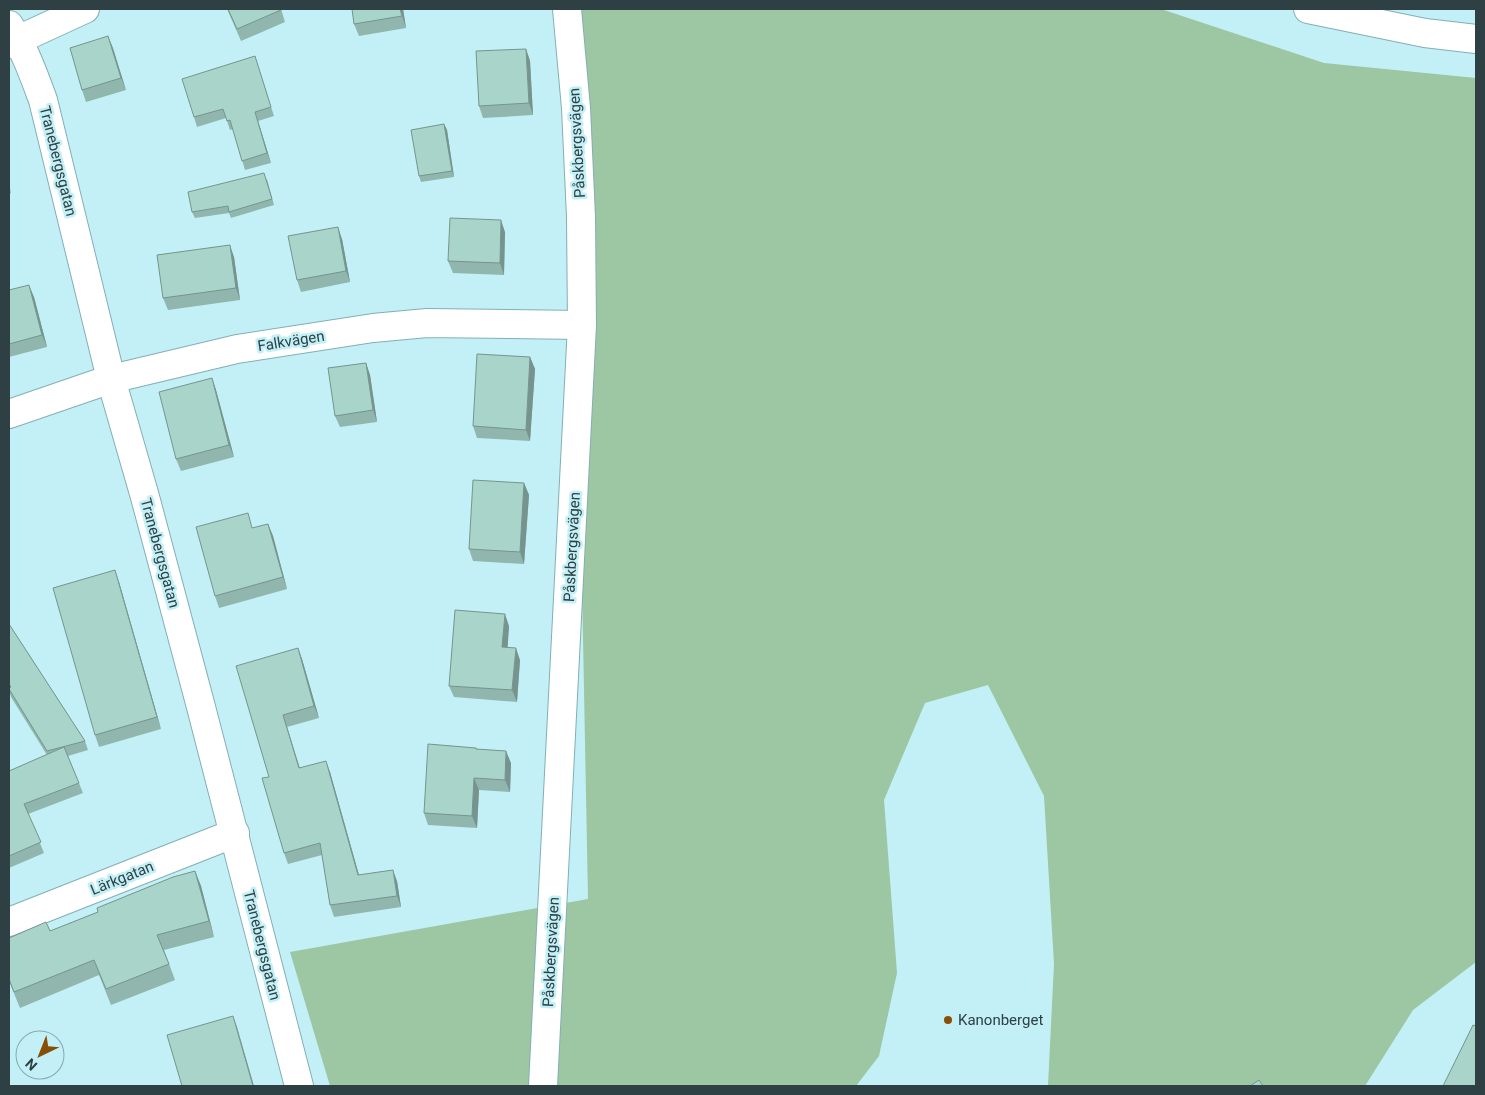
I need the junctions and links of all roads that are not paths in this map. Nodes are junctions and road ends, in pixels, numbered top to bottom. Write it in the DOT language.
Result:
graph roads {
  1 [pos="85,9"];
  2 [pos="567,9"];
  3 [pos="1308,9"];
  4 [pos="12,36"];
  5 [pos="1476,39"];
  6 [pos="582,325"];
  7 [pos="111,379"];
  8 [pos="9,414"];
  9 [pos="235,833"];
  10 [pos="9,922"];
  11 [pos="299,1086"];
  12 [pos="544,1086"];
  1 -- 4 [label="street"];
  2 -- 6 [label="street, Påskbergsvägen"];
  3 -- 5 [label="street"];
  4 -- 7 [label="street, Tranebergsgatan"];
  6 -- 7 [label="street, Falkvägen"];
  6 -- 12 [label="street, Påskbergsvägen"];
  7 -- 8 [label="street, Falkvägen"];
  7 -- 9 [label="street, Tranebergsgatan"];
  9 -- 10 [label="street, Lärkgatan"];
  9 -- 11 [label="street, Tranebergsgatan"];
}
